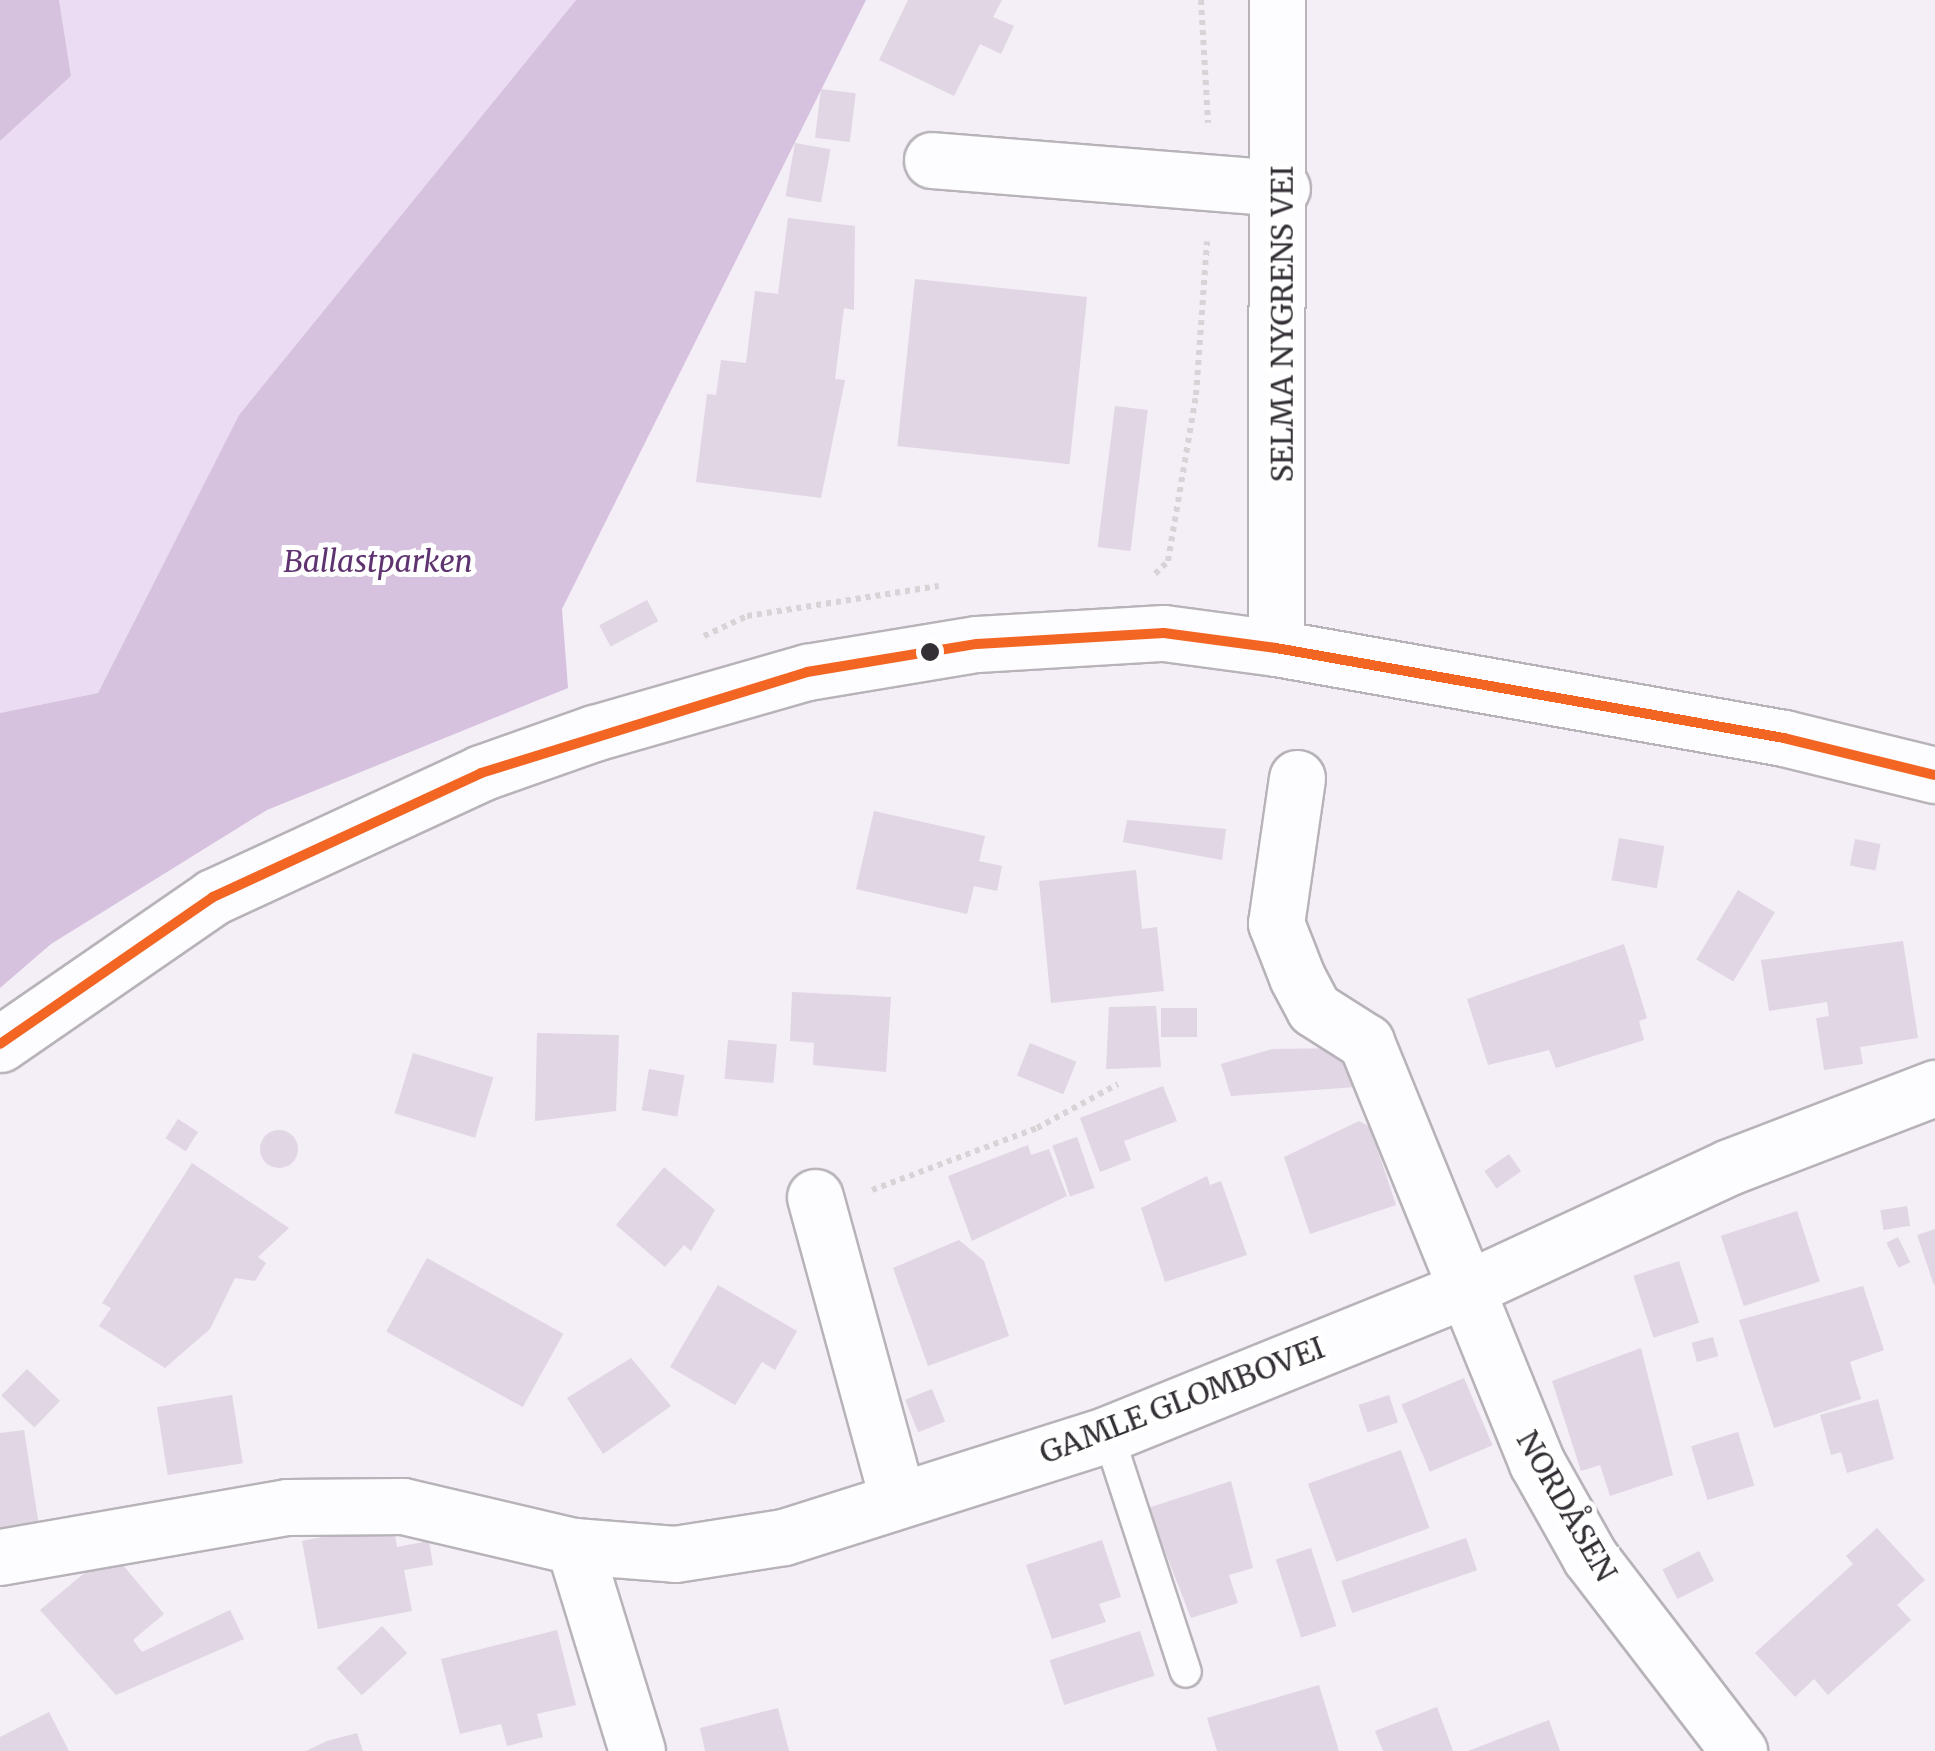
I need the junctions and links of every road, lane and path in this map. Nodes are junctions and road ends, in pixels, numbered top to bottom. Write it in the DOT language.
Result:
graph roads {
  1 [pos="1201,0"];
  2 [pos="1277,0"];
  3 [pos="1208,132"];
  4 [pos="932,160"];
  5 [pos="1282,188"];
  6 [pos="1208,239"];
  7 [pos="1168,561"];
  8 [pos="1276,648"];
  9 [pos="1935,775"];
  10 [pos="1297,778"];
  11 [pos="0,1044"];
  12 [pos="1118,1084"];
  13 [pos="1935,1088"];
  14 [pos="818,1208"];
  15 [pos="1462,1291"];
  16 [pos="1108,1434"];
  17 [pos="898,1500"];
  18 [pos="574,1546"];
  19 [pos="0,1557"];
  20 [pos="1186,1672"];
  21 [pos="636,1751"];
  22 [pos="1739,1751"];
  1 -- 3 [label="path"];
  2 -- 5 [label="street, SELMA NYGRENS VEI"];
  4 -- 5 [label="street"];
  5 -- 8 [label="street, SELMA NYGRENS VEI"];
  6 -- 7 [label="path"];
  8 -- 9 [label="street"];
  8 -- 11 [label="street"];
  10 -- 15 [label="street"];
  12 -- 14 [label="path"];
  13 -- 15 [label="street, GAMLE GLOMBOVEI"];
  14 -- 17 [label="street"];
  15 -- 16 [label="street, GAMLE GLOMBOVEI"];
  15 -- 22 [label="street, NORDÅSEN"];
  16 -- 17 [label="street, GAMLE GLOMBOVEI"];
  16 -- 20 [label="lane"];
  17 -- 18 [label="street, GAMLE GLOMBOVEI"];
  18 -- 19 [label="street, GAMLE GLOMBOVEI"];
  18 -- 21 [label="street"];
}
